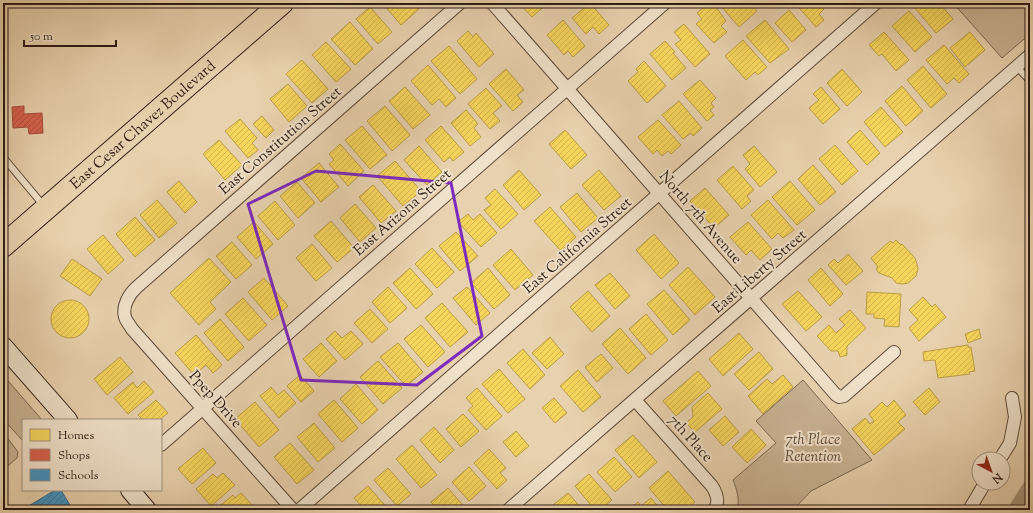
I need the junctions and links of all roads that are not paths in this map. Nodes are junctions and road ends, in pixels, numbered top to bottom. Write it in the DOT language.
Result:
graph roads {
  1 [pos="282,3"];
  2 [pos="460,3"];
  3 [pos="492,3"];
  4 [pos="665,3"];
  5 [pos="876,3"];
  6 [pos="1030,56"];
  7 [pos="1017,67"];
  8 [pos="1030,81"];
  9 [pos="567,89"];
  10 [pos="3,157"];
  11 [pos="659,194"];
  12 [pos="46,208"];
  13 [pos="3,246"];
  14 [pos="751,299"];
  15 [pos="125,304"];
  16 [pos="3,346"];
  17 [pos="894,352"];
  18 [pos="1012,398"];
  19 [pos="635,400"];
  20 [pos="203,408"];
  21 [pos="67,419"];
  22 [pos="162,444"];
  23 [pos="1005,451"];
  24 [pos="131,491"];
  25 [pos="980,491"];
  26 [pos="716,505"];
  27 [pos="147,510"];
  28 [pos="293,510"];
  29 [pos="299,510"];
  30 [pos="508,510"];
  31 [pos="969,510"];
  1 -- 12 [label="highway, East Cesar Chavez Boulevard"];
  2 -- 15 [label="street, East Constitution Street"];
  3 -- 9 [label="street, North 7th Avenue"];
  4 -- 9 [label="street, East Arizona Street"];
  5 -- 11 [label="street, East California Street"];
  6 -- 7 [label="street, East Liberty Street"];
  7 -- 8 [label="lane"];
  7 -- 14 [label="street, East Liberty Street"];
  9 -- 11 [label="street, North 7th Avenue"];
  9 -- 20 [label="street, East Arizona Street"];
  10 -- 12 [label="lane"];
  11 -- 14 [label="street, North 7th Avenue"];
  11 -- 29 [label="street, East California Street"];
  12 -- 13 [label="highway, East Cesar Chavez Boulevard"];
  14 -- 17 [label="street, North 7th Avenue"];
  14 -- 19 [label="street, East Liberty Street"];
  15 -- 20 [label="street, Ppep Drive"];
  16 -- 21 [label="main road"];
  18 -- 23 [label="street"];
  19 -- 26 [label="street, 7th Place"];
  19 -- 30 [label="street, East Liberty Street"];
  20 -- 22 [label="street, East Arizona Street"];
  20 -- 28 [label="street, Ppep Drive"];
  24 -- 27 [label="main road"];
  25 -- 31 [label="street"];
}
